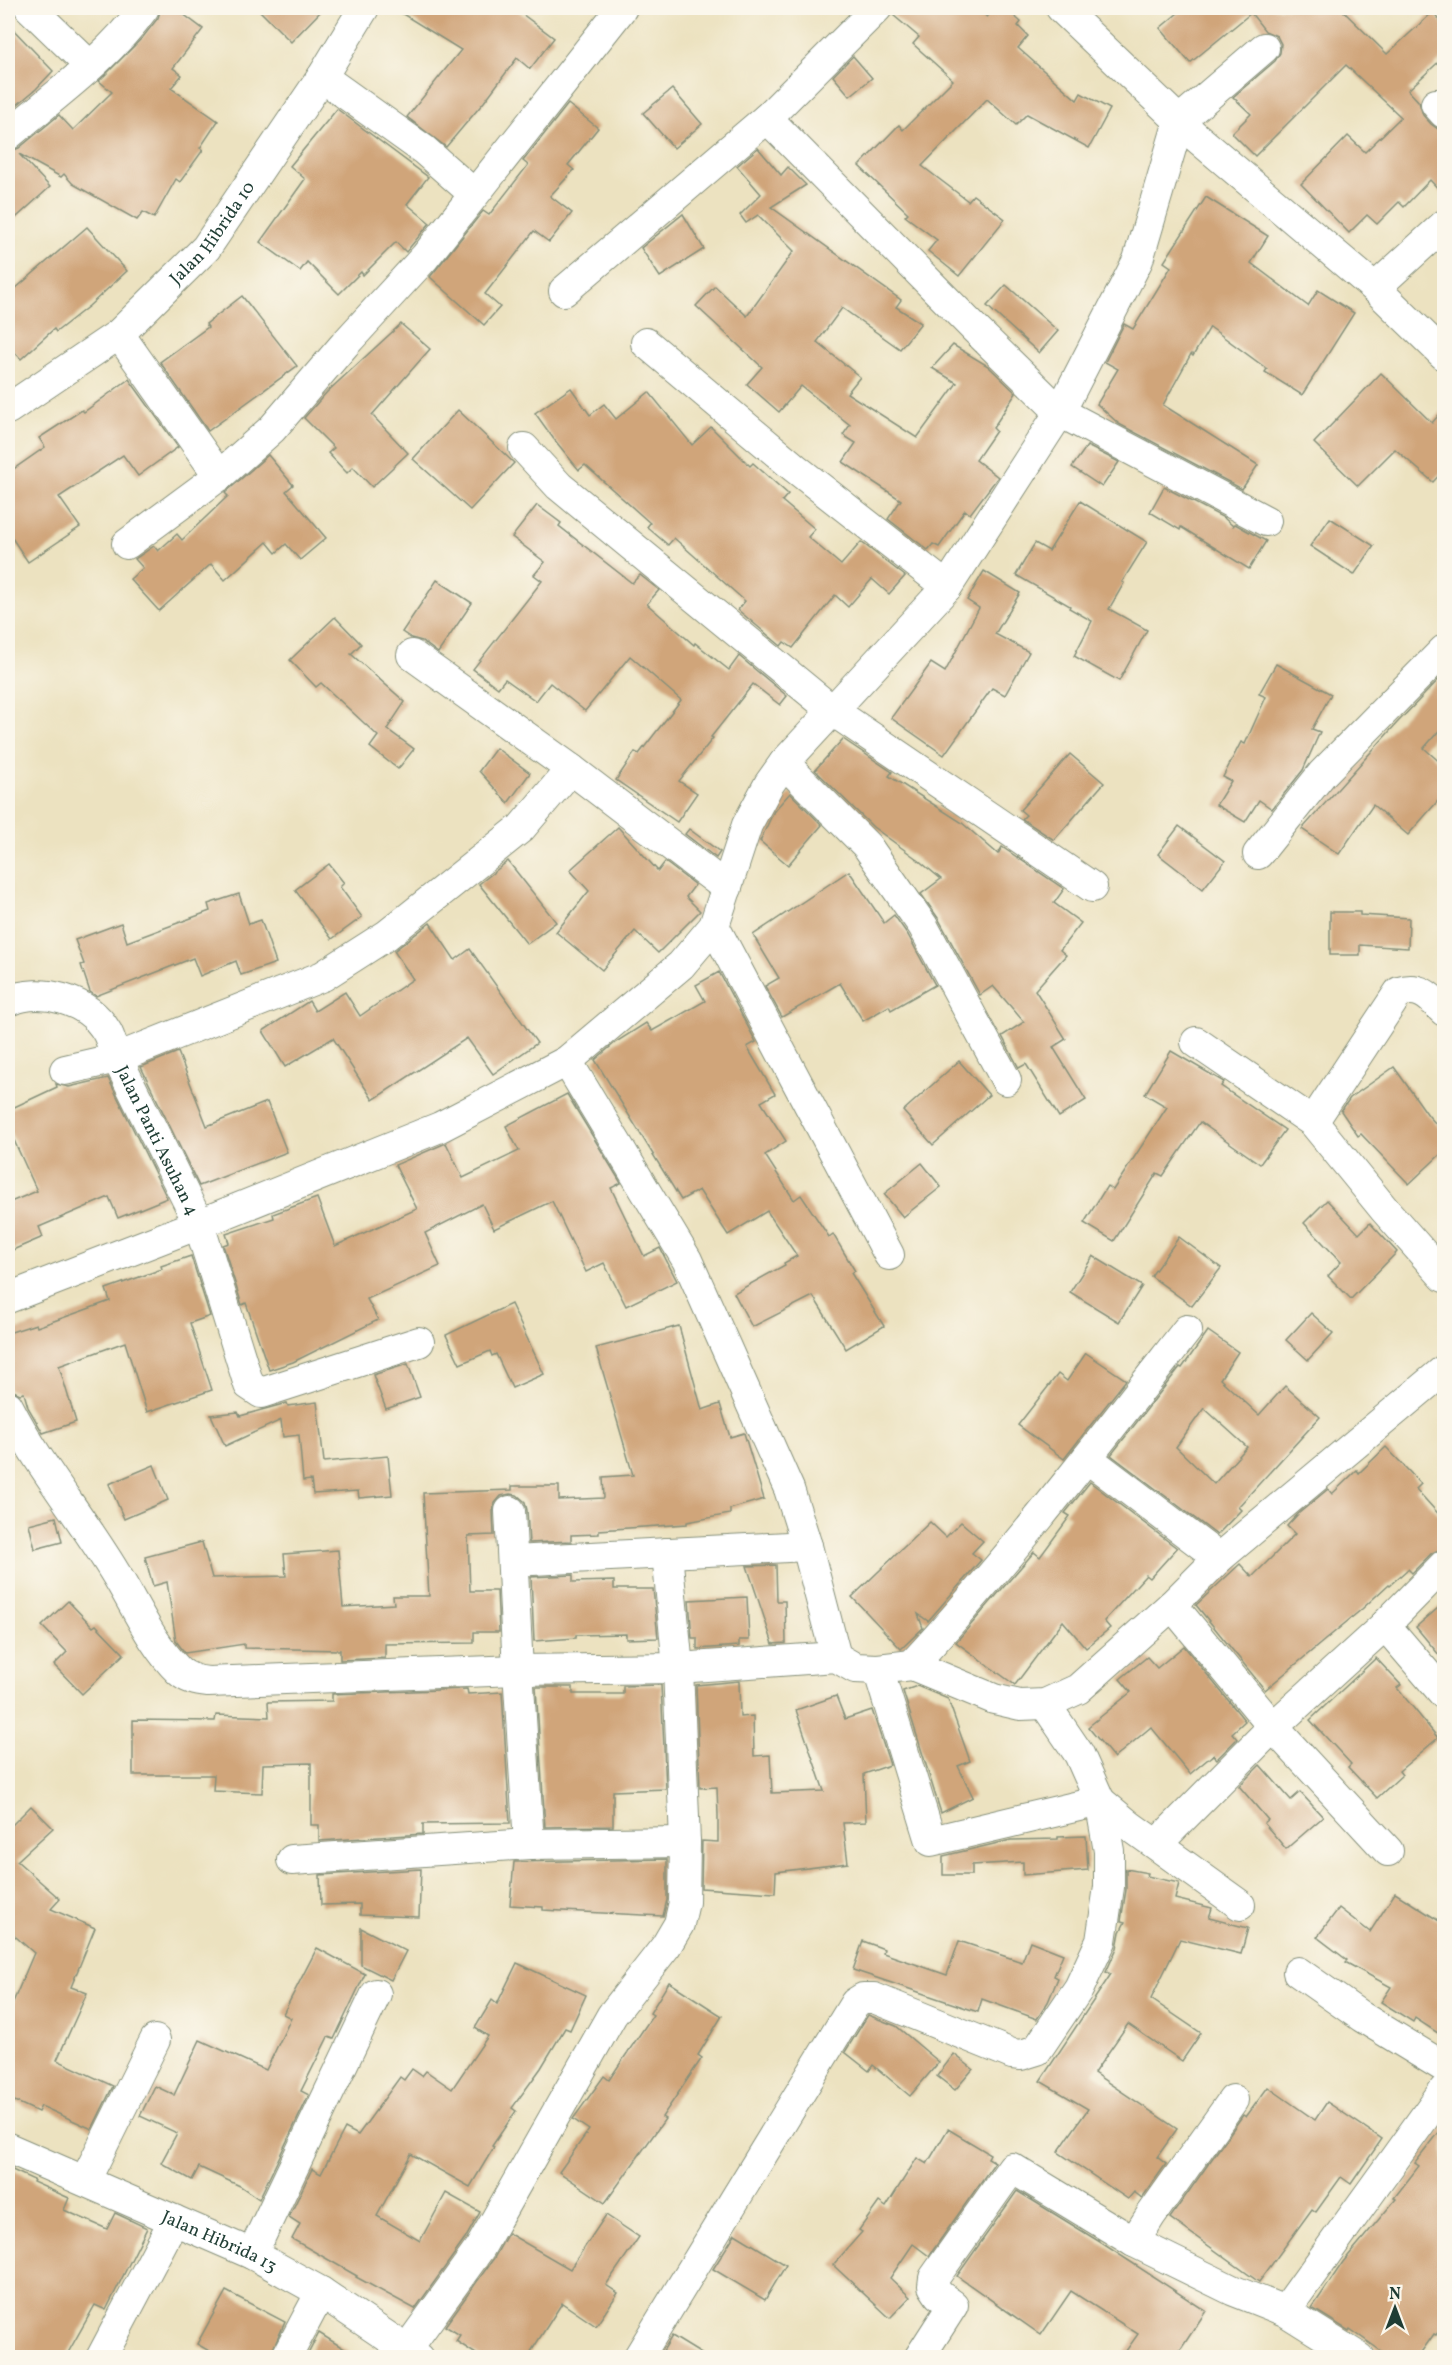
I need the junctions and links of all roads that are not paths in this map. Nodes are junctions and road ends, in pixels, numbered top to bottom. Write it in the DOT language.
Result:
graph roads {
  1 [pos="30,8"];
  2 [pos="144,8"];
  3 [pos="364,8"];
  4 [pos="622,8"];
  5 [pos="878,8"];
  6 [pos="1061,8"];
  7 [pos="1264,48"];
  8 [pos="89,66"];
  9 [pos="322,77"];
  10 [pos="767,118"];
  11 [pos="1179,121"];
  12 [pos="8,135"];
  13 [pos="474,194"];
  14 [pos="1444,225"];
  15 [pos="1375,288"];
  16 [pos="564,291"];
  17 [pos="119,334"];
  18 [pos="646,343"];
  19 [pos="1444,355"];
  20 [pos="8,410"];
  21 [pos="1060,412"];
  22 [pos="524,448"];
  23 [pos="219,476"];
  24 [pos="1266,521"];
  25 [pos="127,544"];
  26 [pos="947,587"];
  27 [pos="1444,650"];
  28 [pos="412,655"];
  29 [pos="833,711"];
  30 [pos="784,763"];
  31 [pos="571,769"];
  32 [pos="1258,854"];
  33 [pos="1092,887"];
  34 [pos="727,888"];
  35 [pos="714,926"];
  36 [pos="8,1001"];
  37 [pos="1444,1011"];
  38 [pos="1196,1042"];
  39 [pos="117,1058"];
  40 [pos="567,1061"];
  41 [pos="65,1071"];
  42 [pos="1006,1080"];
  43 [pos="1313,1122"];
  44 [pos="199,1224"];
  45 [pos="889,1255"];
  46 [pos="1444,1277"];
  47 [pos="8,1298"];
  48 [pos="1187,1330"];
  49 [pos="419,1342"];
  50 [pos="1444,1370"];
  51 [pos="8,1406"];
  52 [pos="1087,1458"];
  53 [pos="510,1511"];
  54 [pos="807,1546"];
  55 [pos="667,1553"];
  56 [pos="1219,1558"];
  57 [pos="513,1561"];
  58 [pos="1444,1565"];
  59 [pos="1172,1605"];
  60 [pos="1385,1625"];
  61 [pos="836,1657"];
  62 [pos="912,1665"];
  63 [pos="678,1668"];
  64 [pos="878,1669"];
  65 [pos="518,1670"];
  66 [pos="1444,1694"];
  67 [pos="1045,1704"];
  68 [pos="1273,1727"];
  69 [pos="1100,1801"];
  70 [pos="685,1842"];
  71 [pos="530,1844"];
  72 [pos="1157,1844"];
  73 [pos="1388,1851"];
  74 [pos="292,1860"];
  75 [pos="1240,1905"];
  76 [pos="1298,1972"];
  77 [pos="376,1994"];
  78 [pos="154,2040"];
  79 [pos="1440,2090"];
  80 [pos="1233,2100"];
  81 [pos="8,2148"];
  82 [pos="85,2181"];
  83 [pos="174,2220"];
  84 [pos="1134,2242"];
  85 [pos="252,2254"];
  86 [pos="321,2292"];
  87 [pos="1285,2311"];
  88 [pos="413,2353"];
  89 [pos="101,2358"];
  90 [pos="286,2358"];
  91 [pos="638,2358"];
  92 [pos="919,2358"];
  93 [pos="1360,2358"];
  1 -- 8 [label="street"];
  2 -- 8 [label="street"];
  3 -- 9 [label="street, Jalan Hibrida 10"];
  4 -- 13 [label="street"];
  5 -- 10 [label="street"];
  6 -- 11 [label="street"];
  7 -- 11 [label="street"];
  8 -- 12 [label="street"];
  9 -- 13 [label="street"];
  9 -- 17 [label="street, Jalan Hibrida 10"];
  10 -- 16 [label="street"];
  10 -- 21 [label="street"];
  11 -- 15 [label="street"];
  11 -- 21 [label="street"];
  13 -- 23 [label="street"];
  14 -- 15 [label="street"];
  15 -- 19 [label="street"];
  17 -- 20 [label="street, Jalan Hibrida 10"];
  17 -- 23 [label="street"];
  18 -- 26 [label="street"];
  21 -- 24 [label="street"];
  21 -- 26 [label="street"];
  22 -- 29 [label="street"];
  23 -- 25 [label="street"];
  26 -- 29 [label="street"];
  27 -- 32 [label="street"];
  28 -- 31 [label="street"];
  29 -- 30 [label="street"];
  29 -- 33 [label="street"];
  30 -- 34 [label="street"];
  30 -- 42 [label="street"];
  31 -- 34 [label="street"];
  31 -- 39 [label="street"];
  34 -- 35 [label="street"];
  35 -- 40 [label="street"];
  35 -- 45 [label="street"];
  36 -- 39 [label="street, Jalan Panti Asuhan 4"];
  37 -- 43 [label="street"];
  38 -- 43 [label="street"];
  39 -- 41 [label="street"];
  39 -- 44 [label="street, Jalan Panti Asuhan 4"];
  40 -- 44 [label="street"];
  40 -- 54 [label="street"];
  43 -- 46 [label="street"];
  44 -- 47 [label="street"];
  44 -- 49 [label="street, Jalan Panti Asuhan 4"];
  48 -- 52 [label="street"];
  50 -- 56 [label="street"];
  51 -- 65 [label="street"];
  52 -- 56 [label="street"];
  52 -- 62 [label="street"];
  53 -- 57 [label="street"];
  54 -- 55 [label="street"];
  54 -- 61 [label="street"];
  55 -- 57 [label="street"];
  55 -- 63 [label="street"];
  56 -- 59 [label="street"];
  57 -- 65 [label="street"];
  58 -- 60 [label="street"];
  59 -- 67 [label="street"];
  59 -- 68 [label="street"];
  60 -- 66 [label="street"];
  60 -- 68 [label="street"];
  61 -- 63 [label="street"];
  61 -- 64 [label="street"];
  62 -- 64 [label="street"];
  62 -- 67 [label="street"];
  63 -- 65 [label="street"];
  63 -- 70 [label="street"];
  64 -- 69 [label="street"];
  65 -- 71 [label="street"];
  67 -- 69 [label="street"];
  68 -- 72 [label="street"];
  68 -- 73 [label="street"];
  69 -- 72 [label="street"];
  69 -- 91 [label="street"];
  70 -- 71 [label="street"];
  70 -- 88 [label="street"];
  71 -- 74 [label="street"];
  72 -- 75 [label="street"];
  76 -- 79 [label="street"];
  77 -- 85 [label="street"];
  78 -- 82 [label="street"];
  79 -- 87 [label="street"];
  80 -- 84 [label="street"];
  81 -- 82 [label="street, Jalan Hibrida 13"];
  82 -- 83 [label="street, Jalan Hibrida 13"];
  83 -- 85 [label="street, Jalan Hibrida 13"];
  83 -- 89 [label="street"];
  84 -- 87 [label="street"];
  84 -- 92 [label="street"];
  85 -- 86 [label="street, Jalan Hibrida 13"];
  86 -- 88 [label="street, Jalan Hibrida 13"];
  86 -- 90 [label="street"];
  87 -- 93 [label="street"];
}
